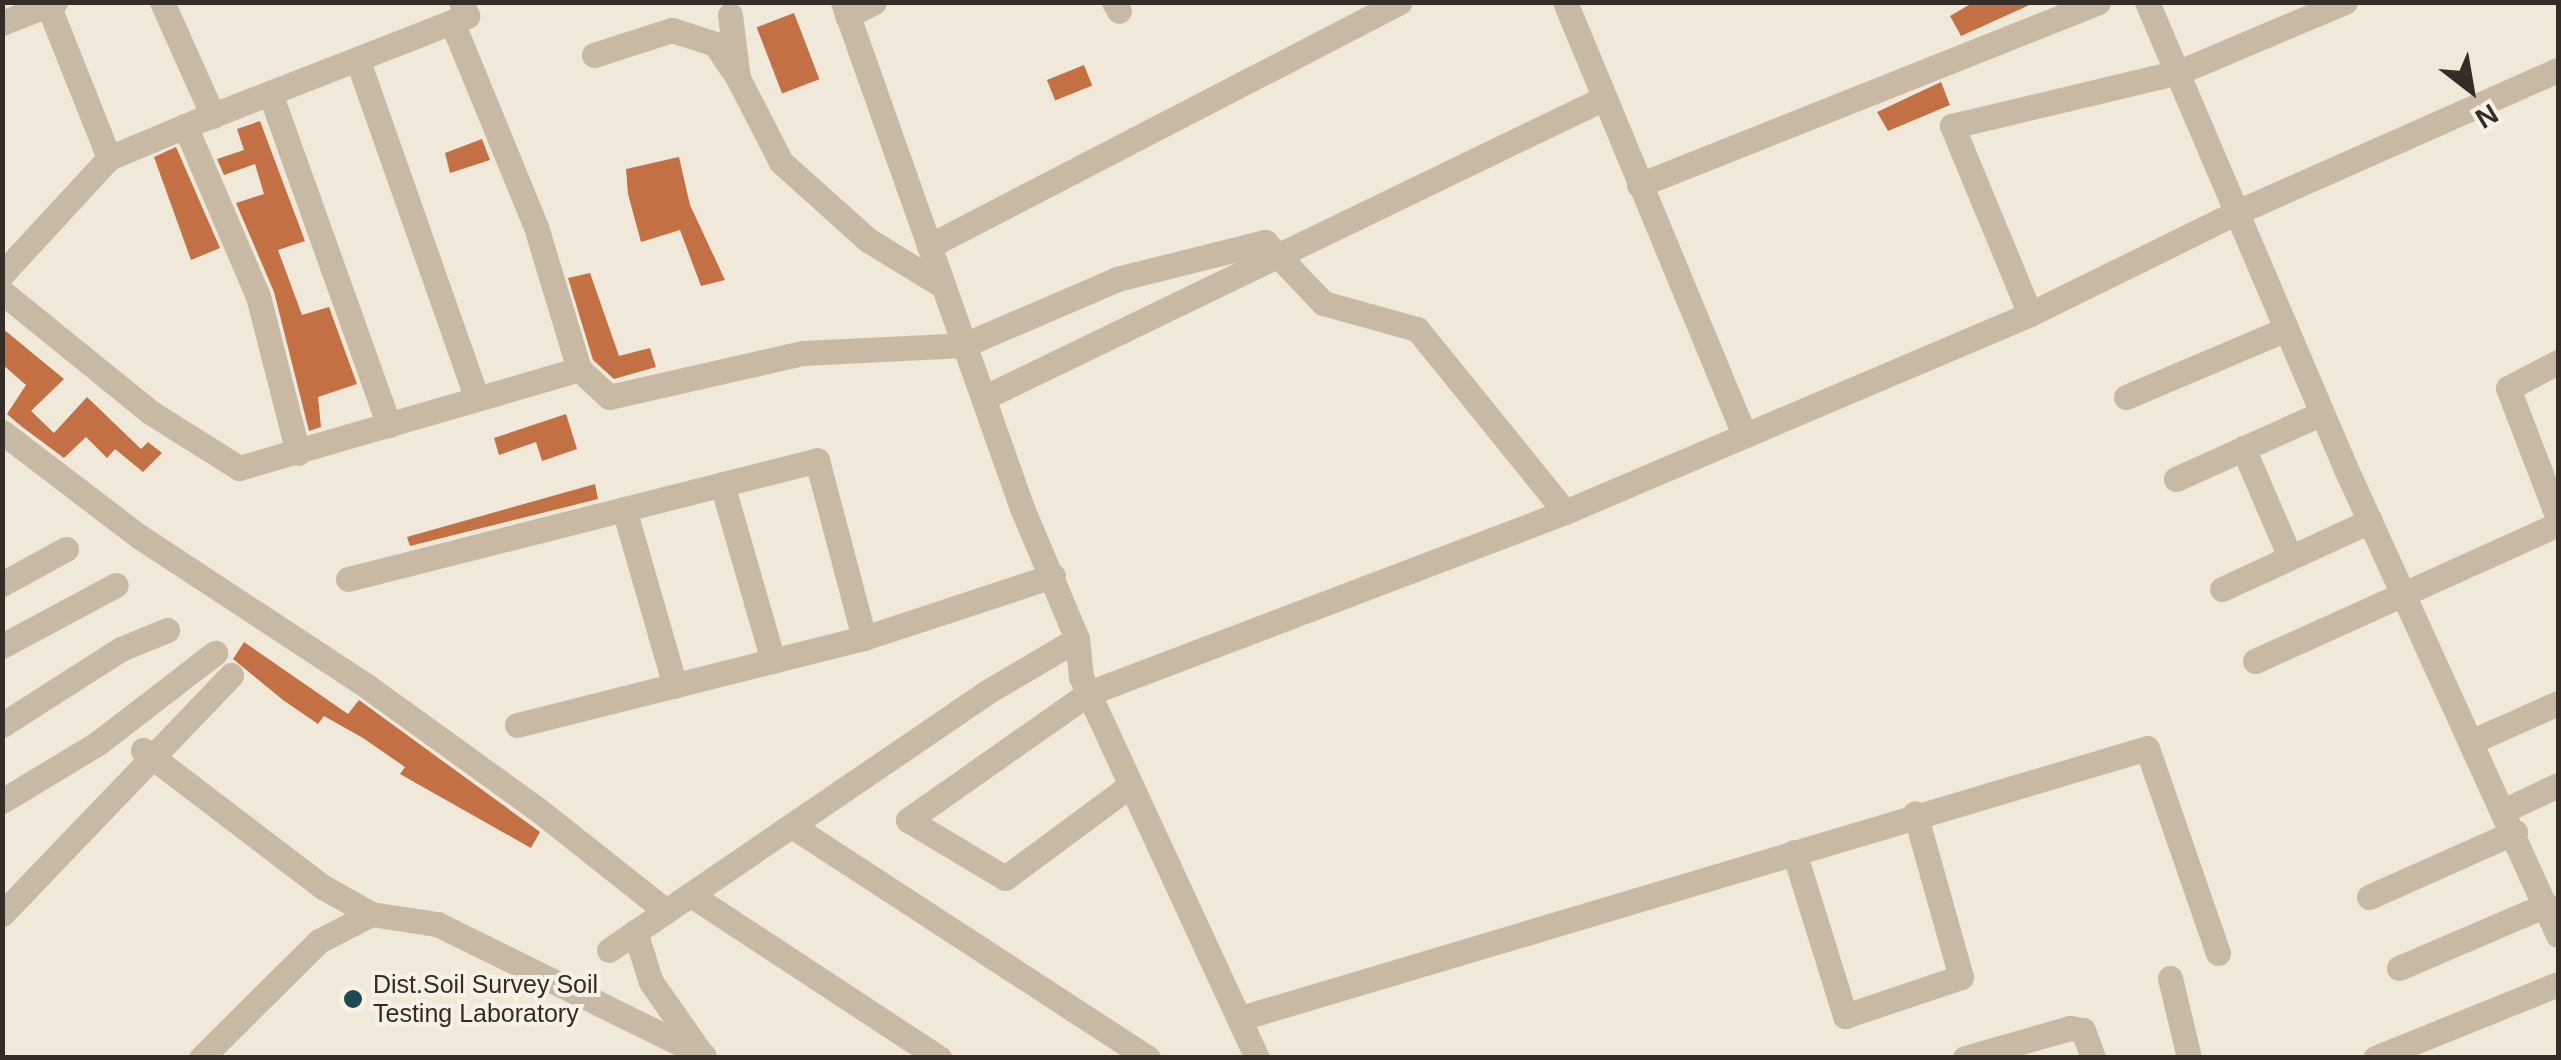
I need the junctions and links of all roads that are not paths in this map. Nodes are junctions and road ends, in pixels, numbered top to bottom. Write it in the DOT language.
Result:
graph roads {
  1 [pos="162,2"];
  2 [pos="874,2"];
  3 [pos="1400,2"];
  4 [pos="1565,2"];
  5 [pos="2098,2"];
  6 [pos="2147,2"];
  7 [pos="2345,2"];
  8 [pos="52,4"];
  9 [pos="845,9"];
  10 [pos="457,12"];
  11 [pos="730,14"];
  12 [pos="2,23"];
  13 [pos="594,55"];
  14 [pos="358,60"];
  15 [pos="2558,70"];
  16 [pos="2179,72"];
  17 [pos="738,78"];
  18 [pos="270,93"];
  19 [pos="1604,98"];
  20 [pos="214,116"];
  21 [pos="185,126"];
  22 [pos="109,158"];
  23 [pos="1640,185"];
  24 [pos="2235,213"];
  25 [pos="930,246"];
  26 [pos="1280,258"];
  27 [pos="2,274"];
  28 [pos="943,286"];
  29 [pos="2,292"];
  30 [pos="2030,314"];
  31 [pos="2286,329"];
  32 [pos="964,346"];
  33 [pos="2558,362"];
  34 [pos="579,369"];
  35 [pos="476,396"];
  36 [pos="2126,397"];
  37 [pos="983,398"];
  38 [pos="2322,413"];
  39 [pos="390,425"];
  40 [pos="2,432"];
  41 [pos="1744,434"];
  42 [pos="2242,448"];
  43 [pos="298,453"];
  44 [pos="2176,479"];
  45 [pos="722,484"];
  46 [pos="624,509"];
  47 [pos="1564,512"];
  48 [pos="2370,520"];
  49 [pos="2558,521"];
  50 [pos="66,549"];
  51 [pos="2290,558"];
  52 [pos="1053,576"];
  53 [pos="348,579"];
  54 [pos="2,584"];
  55 [pos="116,585"];
  56 [pos="2222,588"];
  57 [pos="2403,593"];
  58 [pos="167,630"];
  59 [pos="864,638"];
  60 [pos="1077,639"];
  61 [pos="2,646"];
  62 [pos="215,653"];
  63 [pos="773,661"];
  64 [pos="2255,661"];
  65 [pos="231,675"];
  66 [pos="675,686"];
  67 [pos="1089,693"];
  68 [pos="2558,703"];
  69 [pos="2,725"];
  70 [pos="517,725"];
  71 [pos="2475,740"];
  72 [pos="148,754"];
  73 [pos="2558,785"];
  74 [pos="1128,787"];
  75 [pos="2,801"];
  76 [pos="1916,813"];
  77 [pos="2511,821"];
  78 [pos="792,826"];
  79 [pos="1794,852"];
  80 [pos="2548,893"];
  81 [pos="691,894"];
  82 [pos="2369,897"];
  83 [pos="666,911"];
  84 [pos="2,914"];
  85 [pos="370,914"];
  86 [pos="635,932"];
  87 [pos="2558,935"];
  88 [pos="609,950"];
  89 [pos="2218,953"];
  90 [pos="2399,968"];
  91 [pos="2170,978"];
  92 [pos="2558,984"];
  93 [pos="1241,1018"];
  94 [pos="1248,1055"];
  95 [pos="704,1056"];
  96 [pos="201,1058"];
  97 [pos="939,1058"];
  98 [pos="1148,1058"];
  99 [pos="1964,1058"];
  100 [pos="2092,1058"];
  101 [pos="2188,1058"];
  102 [pos="2374,1058"];
  1 -- 20 [label="street"];
  2 -- 9 [label="street"];
  3 -- 25 [label="street"];
  4 -- 19 [label="street"];
  5 -- 23 [label="street"];
  6 -- 16 [label="street"];
  7 -- 16 [label="street"];
  8 -- 12 [label="street"];
  8 -- 22 [label="street"];
  9 -- 25 [label="street"];
  10 -- 14 [label="street"];
  10 -- 34 [label="street"];
  11 -- 17 [label="street"];
  13 -- 17 [label="street"];
  14 -- 18 [label="street"];
  14 -- 35 [label="street"];
  15 -- 24 [label="street"];
  16 -- 24 [label="street"];
  16 -- 30 [label="street"];
  17 -- 28 [label="street"];
  18 -- 20 [label="street"];
  18 -- 39 [label="street"];
  19 -- 23 [label="street"];
  19 -- 26 [label="street"];
  20 -- 21 [label="street"];
  21 -- 22 [label="street"];
  21 -- 43 [label="street"];
  22 -- 27 [label="street"];
  23 -- 41 [label="street"];
  24 -- 30 [label="street"];
  24 -- 31 [label="street"];
  25 -- 28 [label="street"];
  26 -- 32 [label="street"];
  26 -- 37 [label="street"];
  26 -- 47 [label="street"];
  28 -- 32 [label="street"];
  29 -- 43 [label="street"];
  30 -- 41 [label="street"];
  31 -- 36 [label="street"];
  31 -- 38 [label="street"];
  32 -- 34 [label="street"];
  32 -- 37 [label="street"];
  33 -- 49 [label="street"];
  34 -- 35 [label="street"];
  35 -- 39 [label="street"];
  37 -- 52 [label="street"];
  38 -- 42 [label="street"];
  38 -- 48 [label="street"];
  39 -- 43 [label="street"];
  40 -- 83 [label="street"];
  41 -- 47 [label="street"];
  42 -- 44 [label="street"];
  42 -- 51 [label="street"];
  45 -- 46 [label="street"];
  45 -- 59 [label="street"];
  45 -- 63 [label="street"];
  46 -- 53 [label="street"];
  46 -- 66 [label="street"];
  47 -- 67 [label="street"];
  48 -- 51 [label="street"];
  48 -- 57 [label="street"];
  49 -- 57 [label="street"];
  50 -- 54 [label="street"];
  51 -- 56 [label="street"];
  52 -- 59 [label="street"];
  52 -- 60 [label="street"];
  55 -- 61 [label="street"];
  57 -- 64 [label="street"];
  57 -- 71 [label="street"];
  58 -- 69 [label="street"];
  59 -- 63 [label="street"];
  60 -- 67 [label="street"];
  60 -- 78 [label="street"];
  62 -- 75 [label="street"];
  63 -- 66 [label="street"];
  65 -- 72 [label="street"];
  66 -- 70 [label="street"];
  67 -- 74 [label="street"];
  67 -- 74 [label="street"];
  68 -- 71 [label="street"];
  71 -- 77 [label="street"];
  72 -- 84 [label="street"];
  72 -- 85 [label="street"];
  73 -- 77 [label="street"];
  74 -- 93 [label="street"];
  76 -- 79 [label="street"];
  76 -- 79 [label="street"];
  76 -- 89 [label="street"];
  77 -- 80 [label="street"];
  77 -- 82 [label="street"];
  78 -- 81 [label="street"];
  78 -- 98 [label="street"];
  79 -- 93 [label="street"];
  80 -- 87 [label="street"];
  80 -- 90 [label="street"];
  81 -- 83 [label="street"];
  81 -- 97 [label="street"];
  83 -- 86 [label="street"];
  85 -- 95 [label="street"];
  85 -- 96 [label="street"];
  86 -- 88 [label="street"];
  86 -- 95 [label="street"];
  91 -- 101 [label="street"];
  92 -- 102 [label="street"];
  93 -- 94 [label="street"];
  99 -- 100 [label="street"];
}
